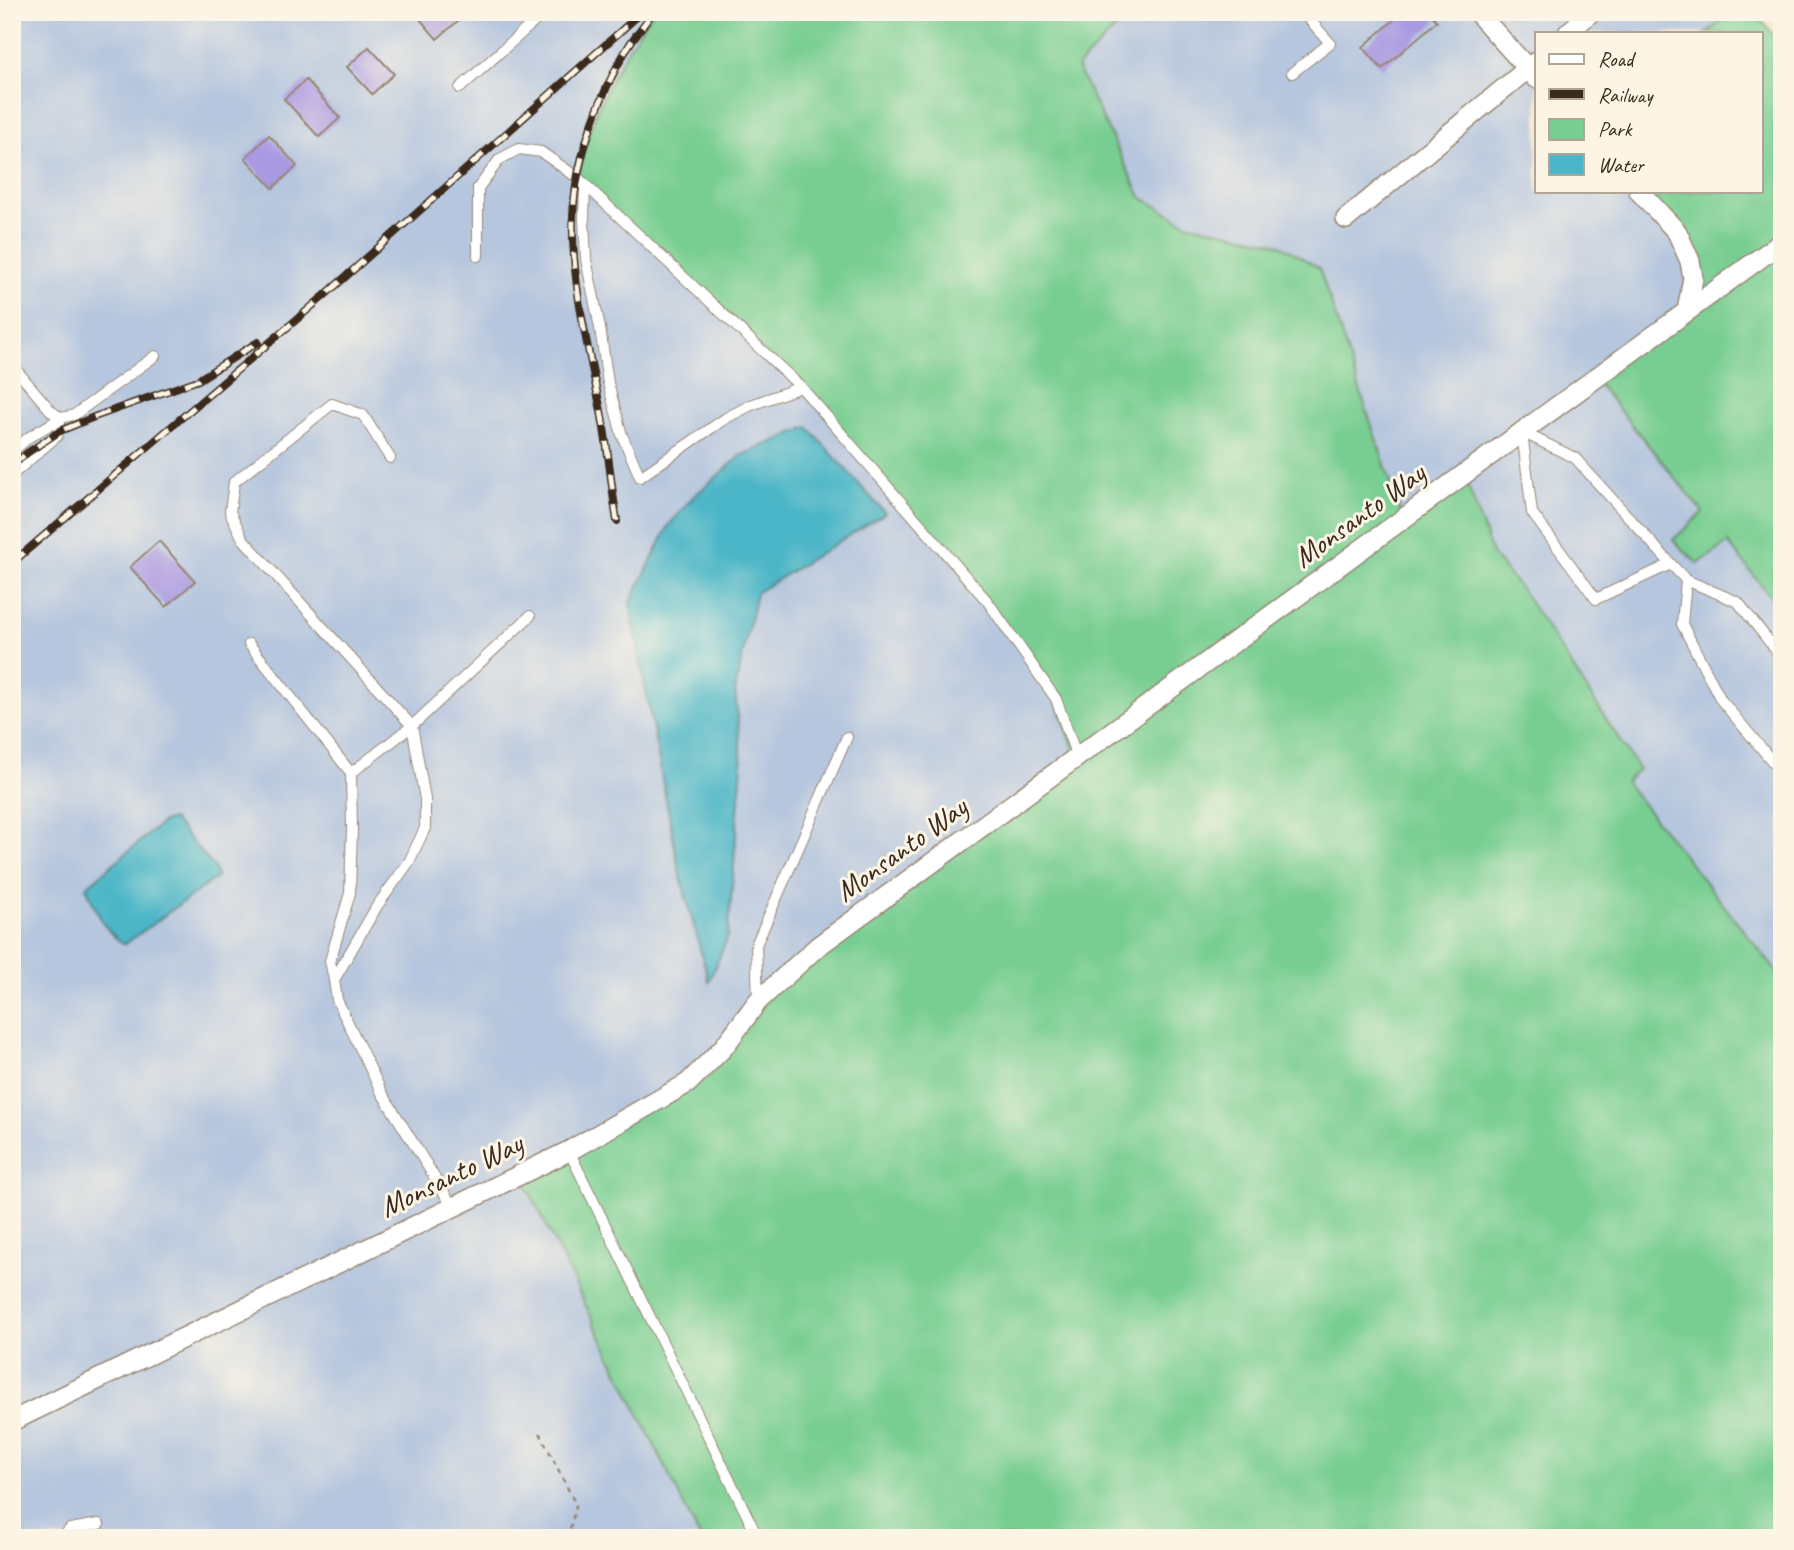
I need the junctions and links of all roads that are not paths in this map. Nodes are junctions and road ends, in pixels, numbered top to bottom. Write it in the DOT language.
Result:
graph roads {
  1 [pos="545,12"];
  2 [pos="1303,12"];
  3 [pos="1477,12"];
  4 [pos="1591,12"];
  5 [pos="1569,32"];
  6 [pos="1534,70"];
  7 [pos="1292,73"];
  8 [pos="460,88"];
  9 [pos="585,184"];
  10 [pos="1640,192"];
  11 [pos="1346,219"];
  12 [pos="1782,242"];
  13 [pos="478,256"];
  14 [pos="1687,312"];
  15 [pos="155,356"];
  16 [pos="12,365"];
  17 [pos="801,387"];
  18 [pos="61,418"];
  19 [pos="1522,432"];
  20 [pos="12,452"];
  21 [pos="390,458"];
  22 [pos="12,475"];
  23 [pos="1671,564"];
  24 [pos="1686,580"];
  25 [pos="530,616"];
  26 [pos="248,643"];
  27 [pos="1782,657"];
  28 [pos="412,726"];
  29 [pos="847,737"];
  30 [pos="1077,758"];
  31 [pos="351,773"];
  32 [pos="1782,773"];
  33 [pos="334,980"];
  34 [pos="758,1001"];
  35 [pos="569,1151"];
  36 [pos="453,1207"];
  37 [pos="12,1421"];
  38 [pos="99,1524"];
  39 [pos="62,1538"];
  40 [pos="758,1538"];
  1 -- 8 [label="lane"];
  2 -- 7 [label="lane"];
  3 -- 6 [label="street"];
  4 -- 5 [label="street"];
  6 -- 11 [label="street"];
  9 -- 13 [label="lane"];
  9 -- 17 [label="lane"];
  9 -- 17 [label="lane"];
  10 -- 14 [label="street"];
  12 -- 14 [label="street, Monsanto Way"];
  14 -- 19 [label="street, Monsanto Way"];
  15 -- 18 [label="lane"];
  16 -- 18 [label="lane"];
  17 -- 30 [label="lane"];
  18 -- 20 [label="lane"];
  18 -- 22 [label="lane"];
  19 -- 23 [label="lane"];
  19 -- 23 [label="lane"];
  19 -- 30 [label="street, Monsanto Way"];
  21 -- 28 [label="lane"];
  23 -- 24 [label="lane"];
  24 -- 27 [label="lane"];
  24 -- 32 [label="lane"];
  25 -- 28 [label="lane"];
  26 -- 31 [label="lane"];
  28 -- 31 [label="lane"];
  28 -- 33 [label="lane"];
  29 -- 34 [label="lane"];
  30 -- 34 [label="street, Monsanto Way"];
  31 -- 33 [label="lane"];
  33 -- 36 [label="lane"];
  34 -- 35 [label="street, Monsanto Way"];
  35 -- 36 [label="street, Monsanto Way"];
  35 -- 40 [label="lane"];
  36 -- 37 [label="street, Monsanto Way"];
  38 -- 39 [label="lane"];
}
